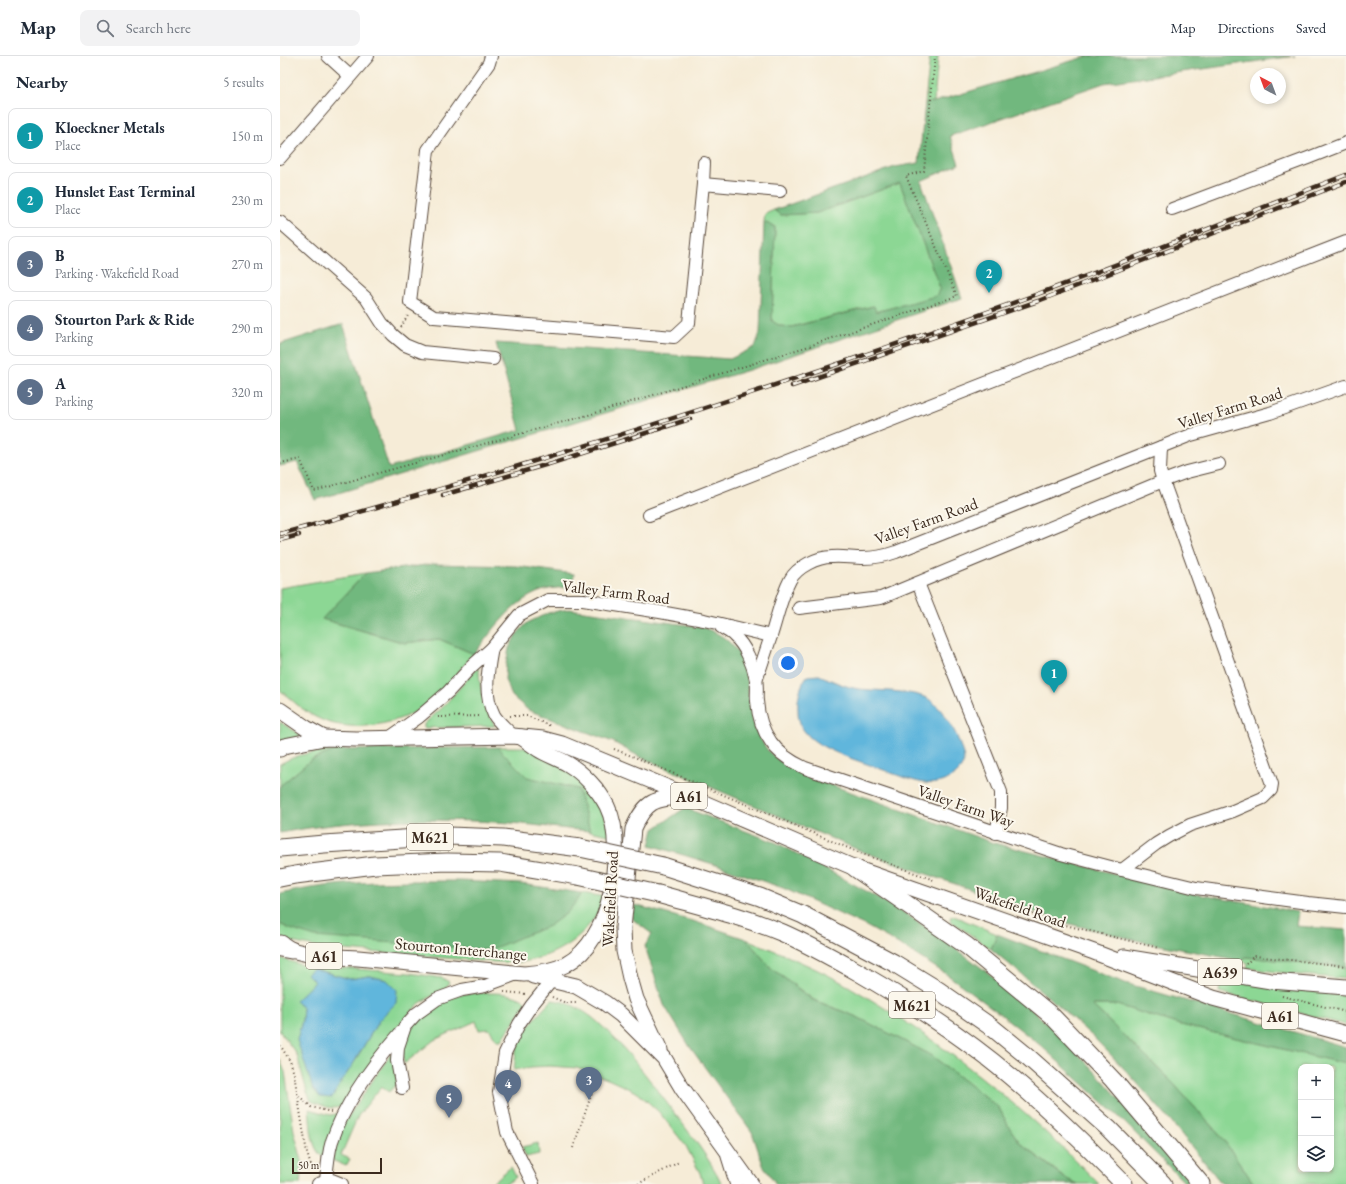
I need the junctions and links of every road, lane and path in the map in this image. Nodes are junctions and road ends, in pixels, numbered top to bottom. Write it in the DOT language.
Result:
graph roads {
  1 [pos="328,56"];
  2 [pos="368,56"];
  3 [pos="491,56"];
  4 [pos="935,56"];
  5 [pos="350,76"];
  6 [pos="1346,143"];
  7 [pos="280,158"];
  8 [pos="704,164"];
  9 [pos="703,184"];
  10 [pos="780,191"];
  11 [pos="1172,209"];
  12 [pos="280,222"];
  13 [pos="1346,242"];
  14 [pos="414,305"];
  15 [pos="396,337"];
  16 [pos="493,359"];
  17 [pos="1346,386"];
  18 [pos="1161,447"];
  19 [pos="280,463"];
  20 [pos="1219,464"];
  21 [pos="1162,481"];
  22 [pos="649,515"];
  23 [pos="918,583"];
  24 [pos="799,608"];
  25 [pos="704,620"];
  26 [pos="771,636"];
  27 [pos="492,648"];
  28 [pos="756,681"];
  29 [pos="280,710"];
  30 [pos="495,716"];
  31 [pos="419,717"];
  32 [pos="553,727"];
  33 [pos="517,736"];
  34 [pos="324,738"];
  35 [pos="389,738"];
  36 [pos="608,748"];
  37 [pos="280,749"];
  38 [pos="688,796"];
  39 [pos="996,833"];
  40 [pos="280,848"];
  41 [pos="855,868"];
  42 [pos="1122,870"];
  43 [pos="281,878"];
  44 [pos="934,880"];
  45 [pos="1346,906"];
  46 [pos="1014,908"];
  47 [pos="284,947"];
  48 [pos="1164,949"];
  49 [pos="1094,952"];
  50 [pos="565,965"];
  51 [pos="1346,966"];
  52 [pos="521,974"];
  53 [pos="1247,976"];
  54 [pos="552,980"];
  55 [pos="1346,987"];
  56 [pos="1280,996"];
  57 [pos="1346,1012"];
  58 [pos="405,1026"];
  59 [pos="1346,1034"];
  60 [pos="280,1045"];
  61 [pos="664,1058"];
  62 [pos="402,1088"];
  63 [pos="593,1090"];
  64 [pos="298,1094"];
  65 [pos="346,1109"];
  66 [pos="574,1148"];
  67 [pos="725,1149"];
  68 [pos="679,1162"];
  69 [pos="315,1170"];
  70 [pos="322,1182"];
  71 [pos="342,1184"];
  72 [pos="533,1184"];
  73 [pos="638,1184"];
  74 [pos="736,1184"];
  75 [pos="751,1184"];
  76 [pos="1124,1184"];
  77 [pos="1163,1184"];
  78 [pos="1201,1184"];
  1 -- 5 [label="street"];
  2 -- 5 [label="street"];
  3 -- 14 [label="street"];
  4 -- 19 [label="path"];
  5 -- 7 [label="street"];
  6 -- 11 [label="street"];
  8 -- 9 [label="street"];
  9 -- 10 [label="street"];
  9 -- 14 [label="street"];
  12 -- 15 [label="street"];
  13 -- 22 [label="street"];
  14 -- 15 [label="path"];
  15 -- 16 [label="street"];
  17 -- 18 [label="street, Valley Farm Road"];
  18 -- 21 [label="street"];
  18 -- 26 [label="street, Valley Farm Road"];
  20 -- 21 [label="street"];
  21 -- 23 [label="street"];
  21 -- 42 [label="street"];
  23 -- 24 [label="street"];
  23 -- 39 [label="street"];
  25 -- 26 [label="street, Valley Farm Road"];
  25 -- 27 [label="street, Valley Farm Road"];
  25 -- 28 [label="street, Valley Farm Way"];
  26 -- 28 [label="street"];
  27 -- 30 [label="street"];
  27 -- 31 [label="street, Valley Farm Road"];
  28 -- 39 [label="street, Valley Farm Way"];
  29 -- 34 [label="main road"];
  30 -- 31 [label="path"];
  30 -- 32 [label="path"];
  30 -- 33 [label="street"];
  31 -- 35 [label="street, Valley Farm Road"];
  33 -- 35 [label="main road, A61"];
  33 -- 38 [label="main road, Wakefield Road / A61"];
  33 -- 50 [label="main road, Stourton Interchange / A61"];
  34 -- 35 [label="main road, A61"];
  34 -- 37 [label="main road, A61"];
  36 -- 44 [label="path"];
  38 -- 41 [label="main road, Wakefield Road / A61"];
  38 -- 61 [label="main road, Wakefield Road / A61"];
  39 -- 42 [label="street, Valley Farm Way"];
  40 -- 77 [label="highway, M621, bridge"];
  41 -- 49 [label="main road, Wakefield Road / A61"];
  41 -- 78 [label="highway"];
  42 -- 45 [label="street, Valley Farm Way"];
  43 -- 76 [label="highway, M621, bridge"];
  46 -- 48 [label="path"];
  47 -- 52 [label="main road, Stourton Interchange / A61"];
  49 -- 53 [label="main road, A639"];
  49 -- 59 [label="main road, Wakefield Road / A61"];
  50 -- 52 [label="main road, Stourton Interchange / A61"];
  50 -- 54 [label="street"];
  51 -- 53 [label="path"];
  52 -- 54 [label="main road, A61"];
  52 -- 58 [label="street"];
  53 -- 55 [label="main road, A639"];
  54 -- 61 [label="main road, A61"];
  54 -- 72 [label="street"];
  56 -- 57 [label="path"];
  58 -- 62 [label="street"];
  58 -- 65 [label="street"];
  60 -- 64 [label="path"];
  61 -- 67 [label="main road, A61"];
  63 -- 66 [label="path"];
  64 -- 65 [label="path"];
  64 -- 69 [label="path"];
  65 -- 70 [label="street"];
  67 -- 74 [label="street"];
  67 -- 75 [label="main road, A61"];
  68 -- 73 [label="path"];
  70 -- 71 [label="street"];
}
